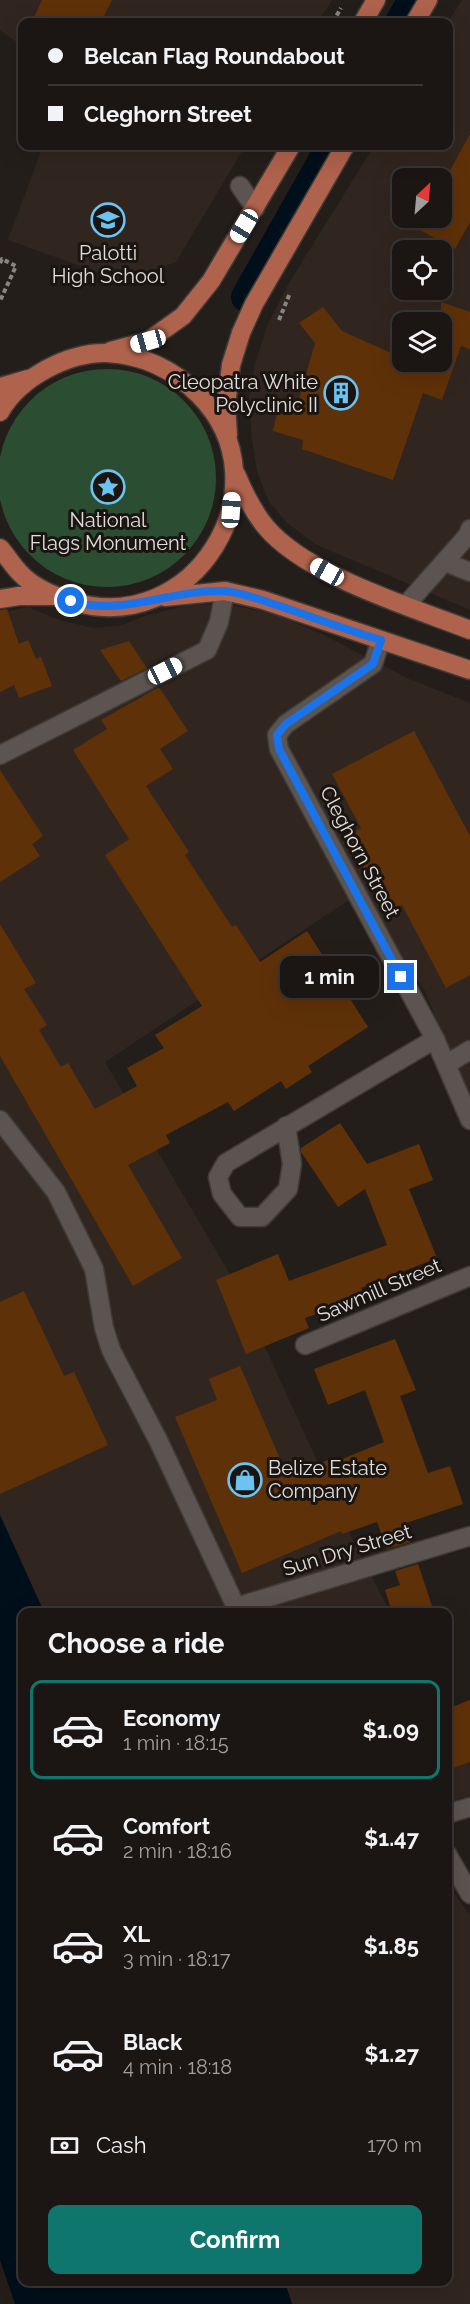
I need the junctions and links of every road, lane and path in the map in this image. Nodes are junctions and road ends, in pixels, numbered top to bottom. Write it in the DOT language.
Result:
graph roads {
  1 [pos="376,0"];
  2 [pos="428,0"];
  3 [pos="365,18"];
  4 [pos="417,18"];
  5 [pos="289,150"];
  6 [pos="343,150"];
  7 [pos="240,186"];
  8 [pos="255,208"];
  9 [pos="0,263"];
  10 [pos="0,301"];
  11 [pos="105,353"];
  12 [pos="29,379"];
  13 [pos="0,387"];
  14 [pos="0,412"];
  15 [pos="229,443"];
  16 [pos="234,471"];
  17 [pos="470,529"];
  18 [pos="0,548"];
  19 [pos="445,562"];
  20 [pos="470,572"];
  21 [pos="225,591"];
  22 [pos="54,596"];
  23 [pos="157,598"];
  24 [pos="0,599"];
  25 [pos="406,605"];
  26 [pos="470,630"];
  27 [pos="381,640"];
  28 [pos="470,670"];
  29 [pos="0,755"];
  30 [pos="435,1039"];
  31 [pos="470,1050"];
  32 [pos="447,1064"];
  33 [pos="0,1120"];
  34 [pos="470,1120"];
  35 [pos="286,1126"];
  36 [pos="470,1276"];
  37 [pos="305,1345"];
  38 [pos="470,1536"];
  39 [pos="238,1608"];
  40 [pos="245,1608"];
  41 [pos="470,1807"];
  42 [pos="452,1812"];
  43 [pos="452,1863"];
  44 [pos="470,1894"];
  1 -- 3 [label="main road"];
  2 -- 4 [label="main road"];
  5 -- 8 [label="main road"];
  6 -- 15 [label="main road"];
  7 -- 8 [label="street"];
  8 -- 11 [label="main road"];
  9 -- 10 [label="path"];
  11 -- 12 [label="main road"];
  11 -- 15 [label="main road"];
  12 -- 13 [label="main road"];
  12 -- 14 [label="main road"];
  15 -- 16 [label="main road"];
  16 -- 23 [label="main road"];
  16 -- 25 [label="main road"];
  17 -- 19 [label="street"];
  18 -- 22 [label="main road"];
  19 -- 20 [label="street"];
  19 -- 25 [label="street"];
  21 -- 23 [label="main road"];
  21 -- 27 [label="main road"];
  21 -- 29 [label="street"];
  22 -- 23 [label="main road"];
  22 -- 24 [label="main road"];
  25 -- 26 [label="main road"];
  27 -- 28 [label="main road"];
  27 -- 30 [label="street, Cleghorn Street"];
  30 -- 32 [label="street, Cleghorn Street"];
  30 -- 35 [label="street"];
  31 -- 32 [label="street"];
  32 -- 34 [label="street, Cleghorn Street"];
  33 -- 39 [label="street"];
  35 -- 35 [label="street"];
  36 -- 37 [label="street, Sawmill Street"];
  38 -- 40 [label="street, Sun Dry Street"];
  41 -- 42 [label="street"];
  43 -- 44 [label="street"];
}
